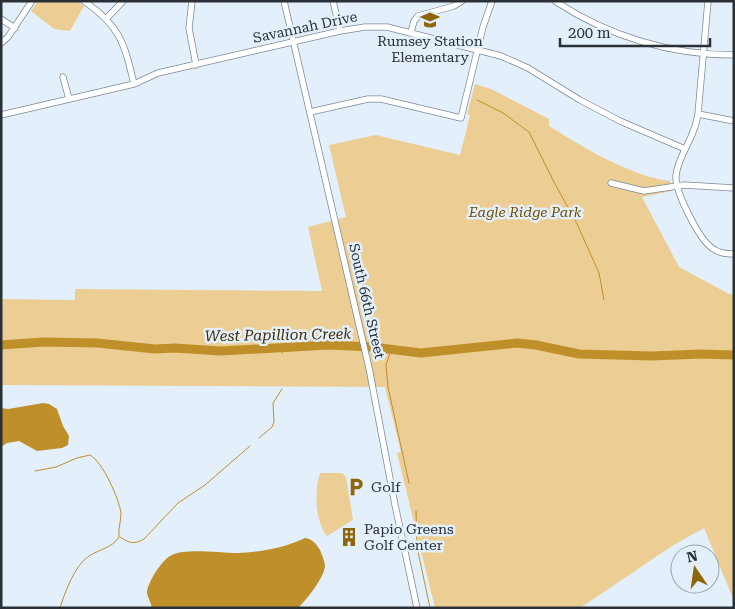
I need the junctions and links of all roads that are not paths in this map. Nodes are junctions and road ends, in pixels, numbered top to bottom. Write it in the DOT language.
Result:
graph roads {
  1 [pos="32,1"];
  2 [pos="84,1"];
  3 [pos="123,1"];
  4 [pos="192,1"];
  5 [pos="284,1"];
  6 [pos="333,1"];
  7 [pos="462,1"];
  8 [pos="492,1"];
  9 [pos="555,1"];
  10 [pos="708,1"];
  11 [pos="107,18"];
  12 [pos="1,19"];
  13 [pos="14,28"];
  14 [pos="340,31"];
  15 [pos="411,32"];
  16 [pos="293,42"];
  17 [pos="1,43"];
  18 [pos="478,49"];
  19 [pos="703,53"];
  20 [pos="734,54"];
  21 [pos="196,64"];
  22 [pos="63,77"];
  23 [pos="134,84"];
  24 [pos="69,99"];
  25 [pos="310,112"];
  26 [pos="698,114"];
  27 [pos="1,115"];
  28 [pos="734,121"];
  29 [pos="685,149"];
  30 [pos="611,183"];
  31 [pos="677,185"];
  32 [pos="734,188"];
  33 [pos="734,254"];
  34 [pos="417,608"];
  1 -- 13 [label="street"];
  2 -- 11 [label="street"];
  3 -- 11 [label="street"];
  4 -- 21 [label="street"];
  5 -- 16 [label="street, South 66th Street"];
  6 -- 14 [label="street"];
  7 -- 15 [label="street"];
  8 -- 18 [label="street"];
  9 -- 19 [label="street"];
  10 -- 19 [label="street"];
  11 -- 23 [label="street"];
  12 -- 13 [label="street"];
  13 -- 17 [label="street"];
  14 -- 15 [label="street, Savannah Drive"];
  14 -- 16 [label="street, Savannah Drive"];
  15 -- 18 [label="street, Savannah Drive"];
  16 -- 21 [label="street, Savannah Drive"];
  16 -- 25 [label="street, South 66th Street"];
  18 -- 25 [label="street"];
  18 -- 29 [label="street, Savannah Drive"];
  19 -- 20 [label="street"];
  19 -- 26 [label="street"];
  21 -- 23 [label="street, Savannah Drive"];
  22 -- 24 [label="street"];
  23 -- 24 [label="street, Savannah Drive"];
  24 -- 27 [label="street, Savannah Drive"];
  25 -- 34 [label="street, South 66th Street"];
  26 -- 28 [label="street"];
  26 -- 29 [label="street"];
  29 -- 31 [label="street"];
  30 -- 31 [label="street"];
  31 -- 32 [label="street"];
  31 -- 33 [label="street"];
}
